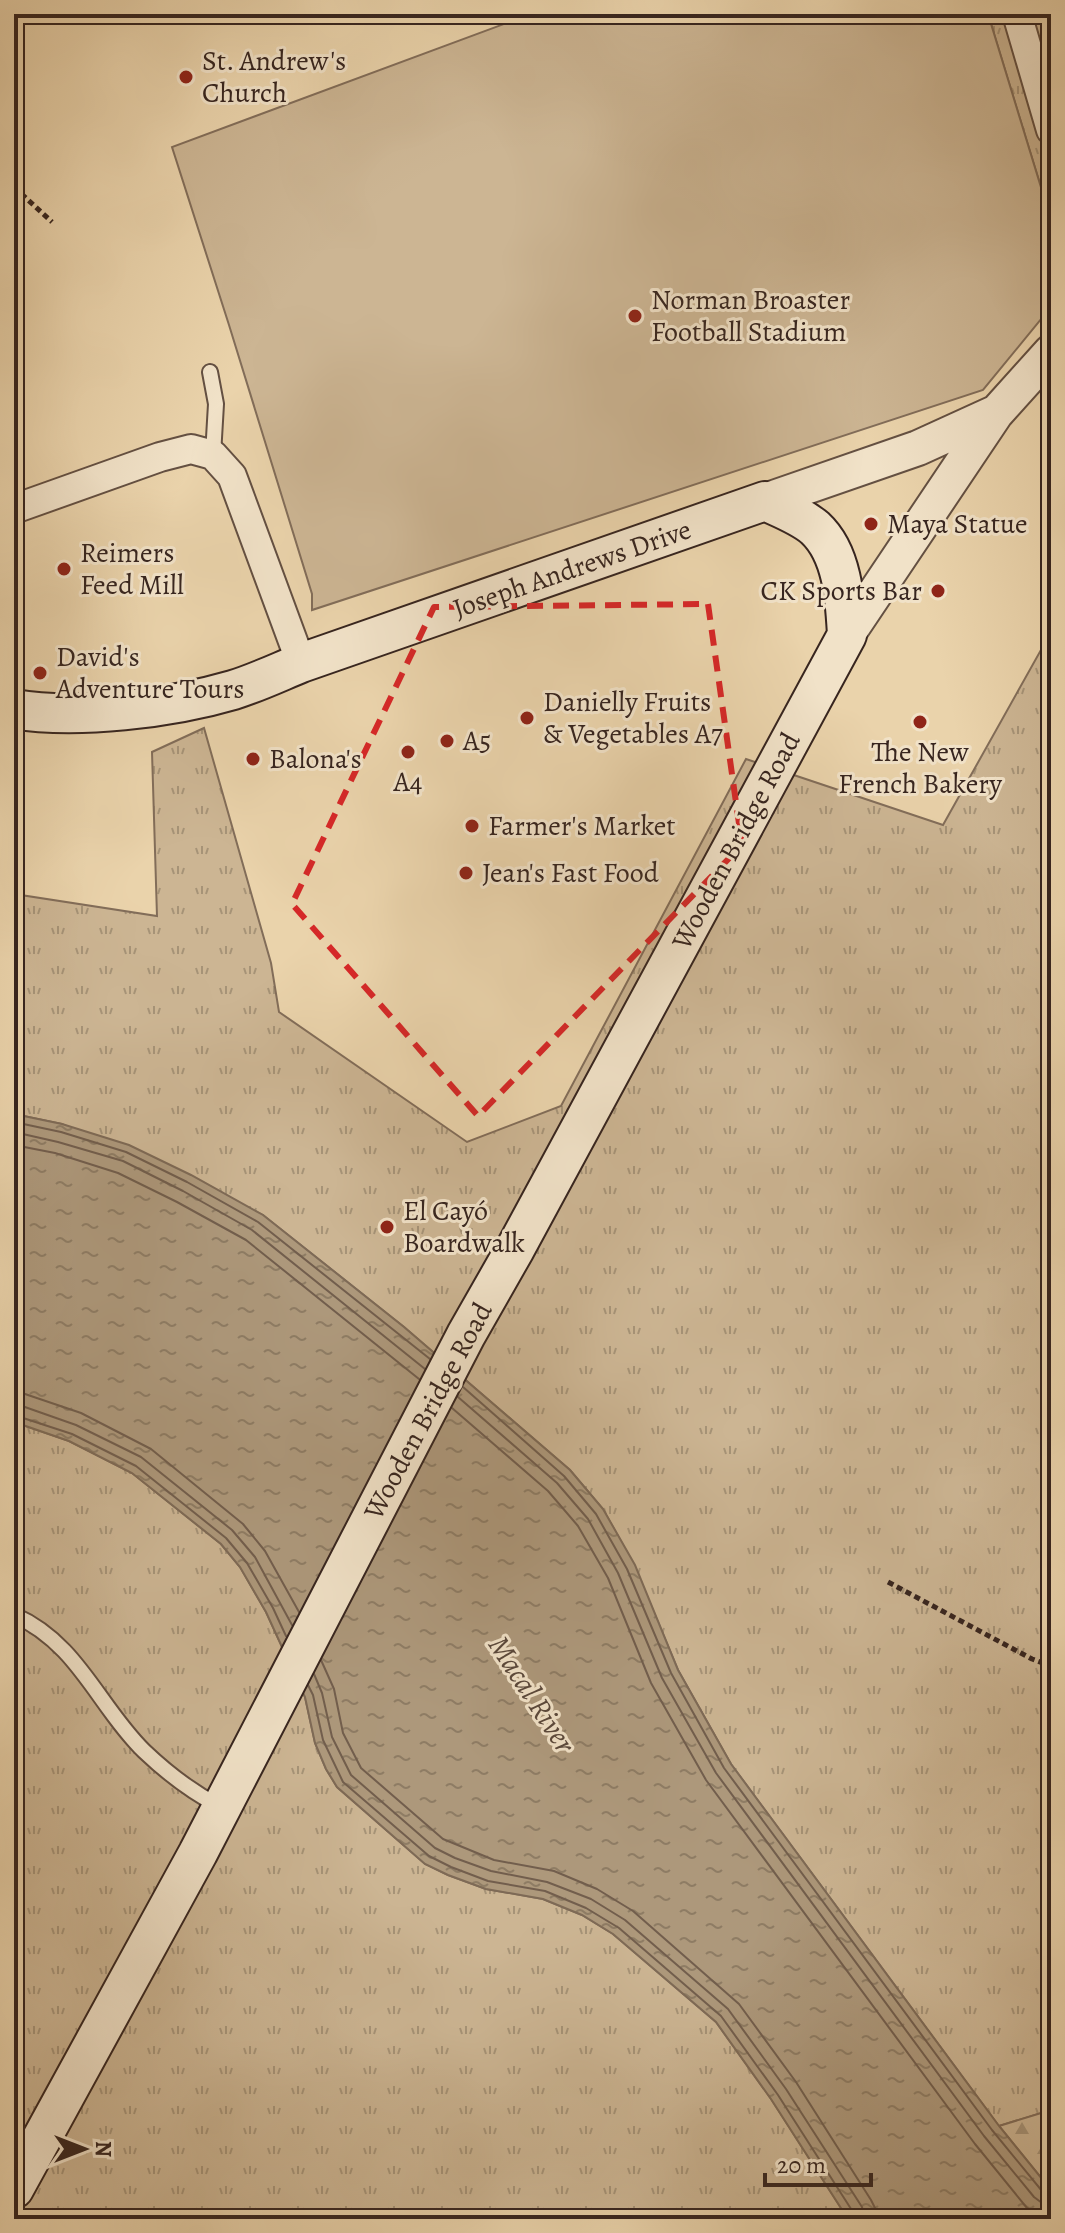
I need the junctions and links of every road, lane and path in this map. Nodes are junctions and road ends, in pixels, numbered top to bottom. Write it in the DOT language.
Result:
graph roads {
  1 [pos="1017,14"];
  2 [pos="1045,90"];
  3 [pos="1051,130"];
  4 [pos="14,187"];
  5 [pos="52,222"];
  6 [pos="1051,352"];
  7 [pos="210,372"];
  8 [pos="997,412"];
  9 [pos="213,455"];
  10 [pos="765,501"];
  11 [pos="14,509"];
  12 [pos="847,635"];
  13 [pos="301,663"];
  14 [pos="14,709"];
  15 [pos="888,1582"];
  16 [pos="14,1615"];
  17 [pos="1051,1666"];
  18 [pos="221,1808"];
  19 [pos="14,2189"];
  1 -- 2 [label="street"];
  2 -- 3 [label="street"];
  4 -- 5 [label="path"];
  6 -- 8 [label="street, Joseph Andrews Drive"];
  7 -- 9 [label="lane"];
  8 -- 10 [label="street, Joseph Andrews Drive"];
  8 -- 12 [label="street"];
  9 -- 11 [label="street"];
  9 -- 13 [label="street"];
  10 -- 12 [label="main road"];
  10 -- 13 [label="main road, Joseph Andrews Drive"];
  12 -- 18 [label="main road, Wooden Bridge Road"];
  13 -- 14 [label="main road, Joseph Andrews Drive"];
  15 -- 17 [label="path"];
  16 -- 18 [label="lane"];
  18 -- 19 [label="main road, Wooden Bridge Road"];
}
